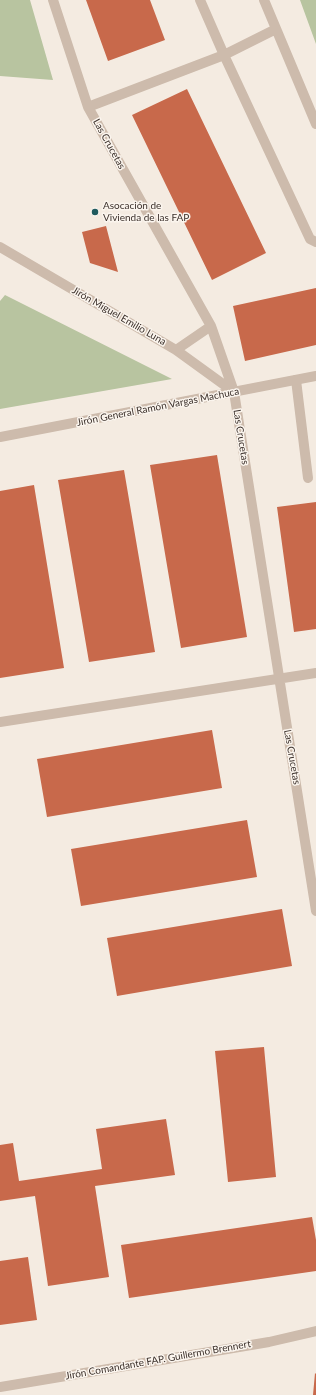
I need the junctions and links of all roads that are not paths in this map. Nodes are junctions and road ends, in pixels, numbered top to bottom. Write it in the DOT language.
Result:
graph roads {
  1 [pos="53,0"];
  2 [pos="200,0"];
  3 [pos="264,0"];
  4 [pos="276,29"];
  5 [pos="224,55"];
  6 [pos="88,107"];
  7 [pos="316,124"];
  8 [pos="316,242"];
  9 [pos="0,247"];
  10 [pos="211,326"];
  11 [pos="176,350"];
  12 [pos="316,376"];
  13 [pos="296,380"];
  14 [pos="234,392"];
  15 [pos="0,437"];
  16 [pos="308,478"];
  17 [pos="316,673"];
  18 [pos="279,680"];
  19 [pos="0,722"];
  20 [pos="316,911"];
  21 [pos="316,1331"];
  22 [pos="0,1387"];
  1 -- 6 [label="street, Las Crucetas"];
  2 -- 5 [label="street"];
  3 -- 4 [label="street"];
  4 -- 5 [label="street"];
  4 -- 7 [label="street"];
  5 -- 6 [label="street"];
  5 -- 8 [label="street"];
  6 -- 10 [label="street, Las Crucetas"];
  9 -- 11 [label="street, Jirón Miguel Emilio Luna"];
  10 -- 11 [label="street"];
  10 -- 14 [label="street, Las Crucetas"];
  11 -- 14 [label="street, Jirón Miguel Emilio Luna"];
  12 -- 13 [label="street, Jirón General Ramón Vargas Machuca"];
  13 -- 14 [label="street, Jirón General Ramón Vargas Machuca"];
  13 -- 16 [label="street"];
  14 -- 15 [label="street, Jirón General Ramón Vargas Machuca"];
  14 -- 18 [label="street, Las Crucetas"];
  17 -- 18 [label="street"];
  18 -- 19 [label="street"];
  18 -- 20 [label="street, Las Crucetas"];
  21 -- 22 [label="street, Jirón Comandante FAP. Guillermo Brennert"];
}
